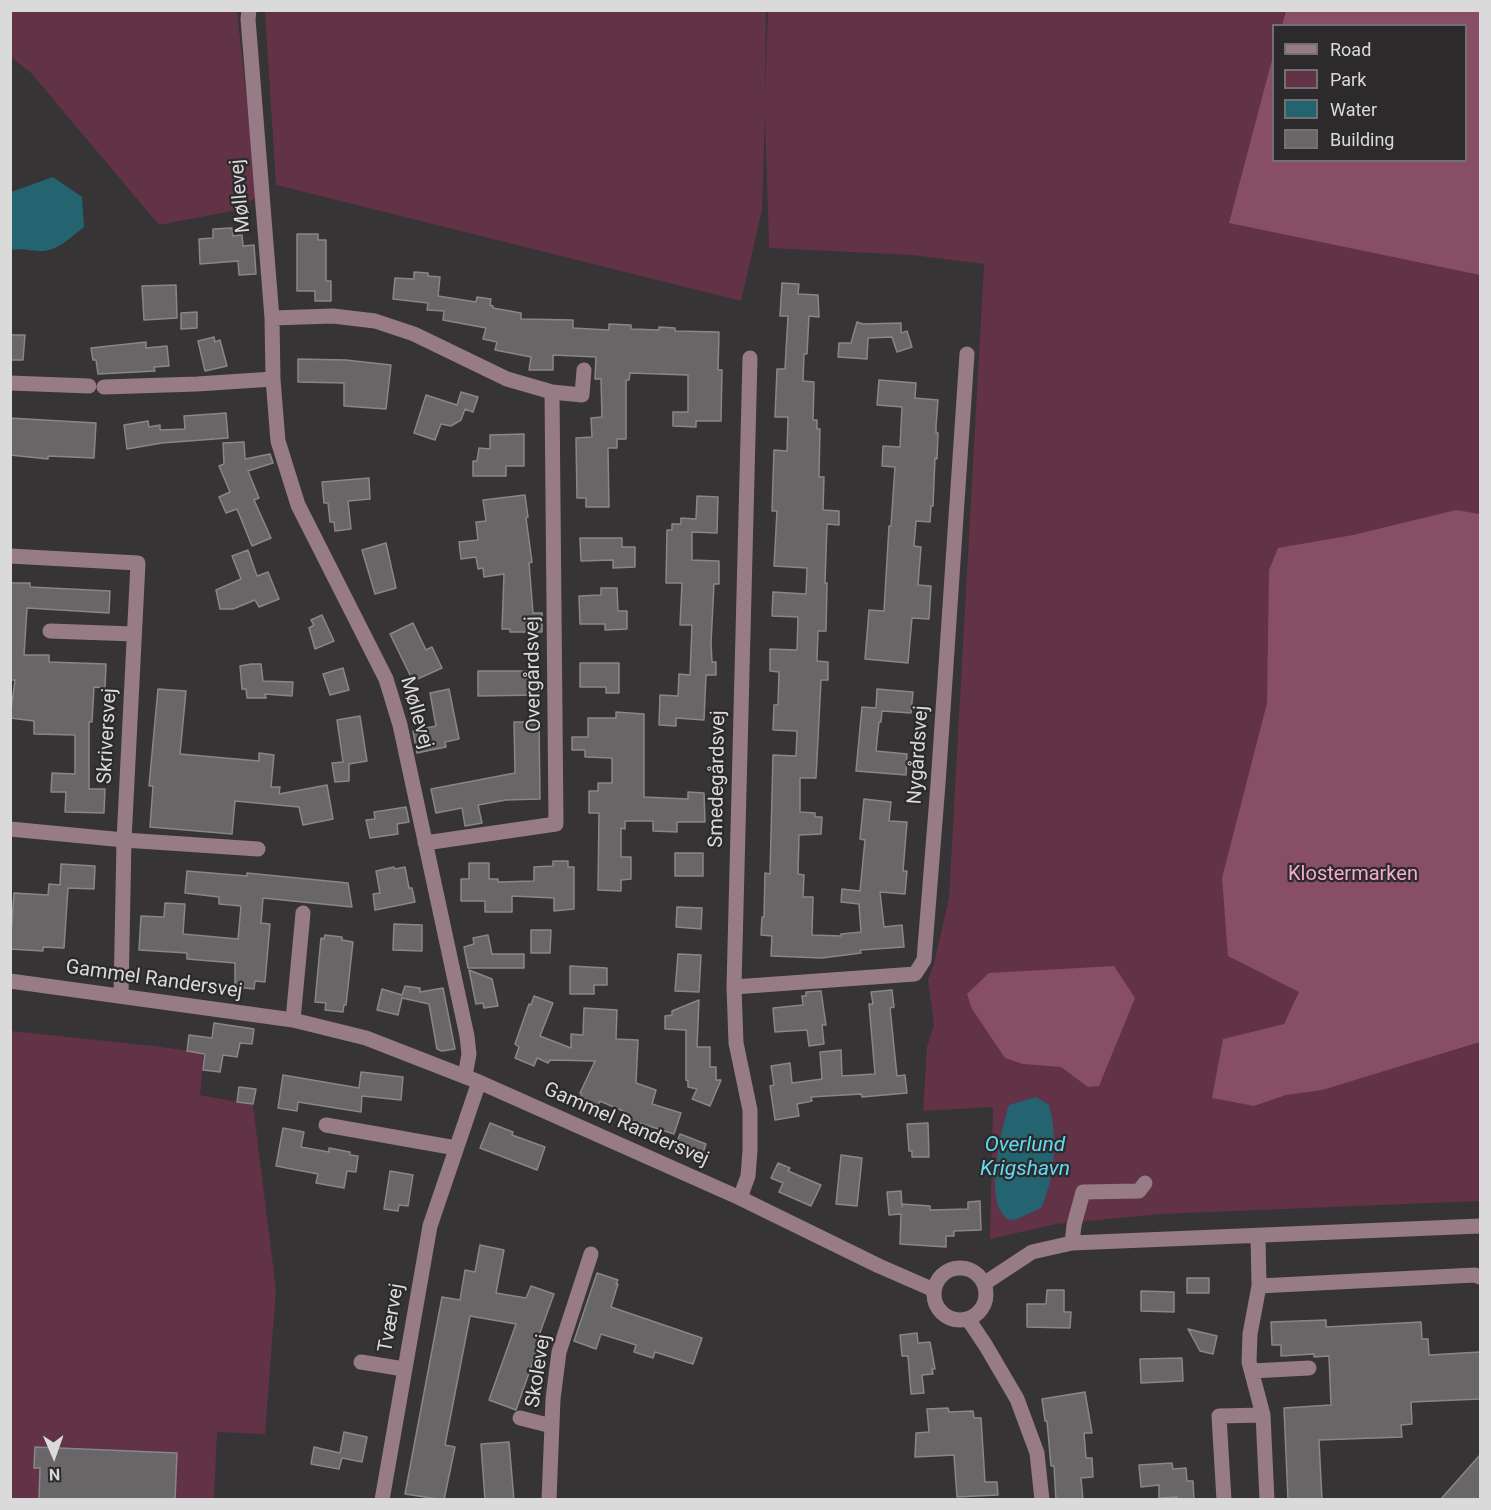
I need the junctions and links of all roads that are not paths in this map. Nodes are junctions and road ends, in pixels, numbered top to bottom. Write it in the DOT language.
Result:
graph roads {
  1 [pos="249,10"];
  2 [pos="272,318"];
  3 [pos="967,354"];
  4 [pos="750,358"];
  5 [pos="584,370"];
  6 [pos="273,379"];
  7 [pos="10,383"];
  8 [pos="552,392"];
  9 [pos="10,556"];
  10 [pos="50,631"];
  11 [pos="134,634"];
  12 [pos="10,829"];
  13 [pos="124,840"];
  14 [pos="425,843"];
  15 [pos="258,849"];
  16 [pos="303,913"];
  17 [pos="10,981"];
  18 [pos="734,987"];
  19 [pos="121,996"];
  20 [pos="293,1020"];
  21 [pos="472,1079"];
  22 [pos="326,1125"];
  23 [pos="456,1148"];
  24 [pos="1144,1183"];
  25 [pos="740,1198"];
  26 [pos="1480,1226"];
  27 [pos="1258,1236"];
  28 [pos="1072,1243"];
  29 [pos="591,1254"];
  30 [pos="1480,1277"];
  31 [pos="985,1283"];
  32 [pos="1259,1286"];
  33 [pos="934,1290"];
  34 [pos="968,1319"];
  35 [pos="361,1362"];
  36 [pos="1309,1368"];
  37 [pos="404,1369"];
  38 [pos="1252,1371"];
  39 [pos="1263,1415"];
  40 [pos="520,1418"];
  41 [pos="552,1426"];
  42 [pos="382,1500"];
  43 [pos="549,1500"];
  44 [pos="1042,1500"];
  45 [pos="1224,1500"];
  46 [pos="1267,1500"];
  1 -- 2 [label="street, Møllevej"];
  2 -- 6 [label="street, Møllevej"];
  2 -- 8 [label="street"];
  3 -- 18 [label="street, Nygårdsvej"];
  4 -- 18 [label="street, Smedegårdsvej"];
  5 -- 8 [label="street"];
  6 -- 7 [label="street"];
  6 -- 14 [label="street, Møllevej"];
  8 -- 14 [label="street, Overgårdsvej"];
  9 -- 11 [label="street, Skriversvej"];
  10 -- 11 [label="street"];
  11 -- 13 [label="street, Skriversvej"];
  12 -- 13 [label="street"];
  13 -- 15 [label="street"];
  13 -- 19 [label="street, Skriversvej"];
  14 -- 21 [label="street, Møllevej"];
  16 -- 20 [label="street"];
  17 -- 19 [label="street, Gammel Randersvej"];
  18 -- 25 [label="street, Smedegårdsvej"];
  19 -- 20 [label="street, Gammel Randersvej"];
  20 -- 21 [label="street, Gammel Randersvej"];
  21 -- 23 [label="street, Tværvej"];
  21 -- 25 [label="street, Gammel Randersvej"];
  22 -- 23 [label="street"];
  23 -- 37 [label="street, Tværvej"];
  24 -- 28 [label="street"];
  25 -- 33 [label="street, Gammel Randersvej"];
  26 -- 27 [label="street"];
  27 -- 28 [label="street"];
  27 -- 32 [label="street"];
  28 -- 31 [label="street"];
  29 -- 41 [label="street, Skolevej"];
  30 -- 32 [label="street"];
  31 -- 33 [label="street"];
  31 -- 34 [label="street"];
  32 -- 38 [label="street"];
  33 -- 34 [label="street"];
  34 -- 44 [label="street"];
  35 -- 37 [label="street"];
  36 -- 38 [label="street"];
  37 -- 42 [label="street, Tværvej"];
  38 -- 39 [label="street"];
  39 -- 45 [label="street"];
  39 -- 46 [label="street"];
  40 -- 41 [label="street"];
  41 -- 43 [label="street, Skolevej"];
}
